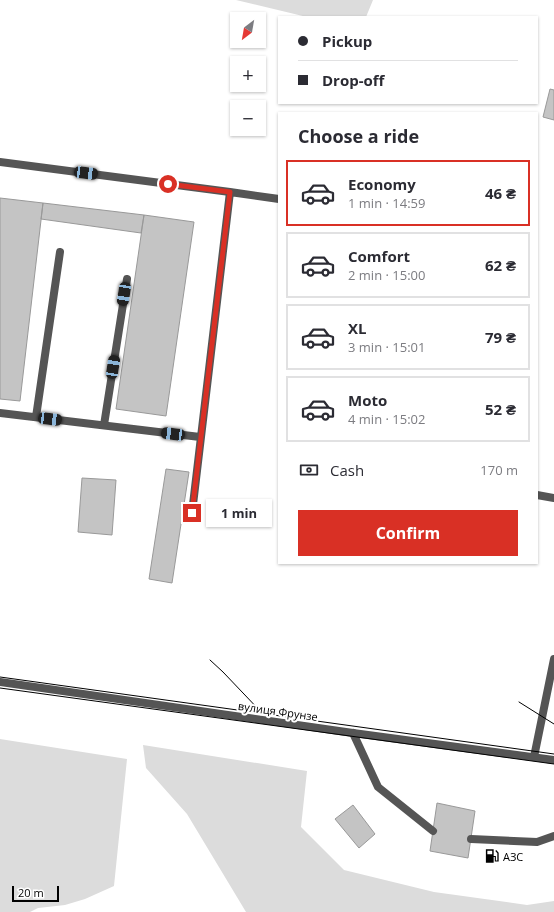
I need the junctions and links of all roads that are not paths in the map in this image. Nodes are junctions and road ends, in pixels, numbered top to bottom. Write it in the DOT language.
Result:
graph roads {
  1 [pos="0,162"];
  2 [pos="230,192"];
  3 [pos="278,199"];
  4 [pos="60,252"];
  5 [pos="126,279"];
  6 [pos="0,413"];
  7 [pos="36,417"];
  8 [pos="104,425"];
  9 [pos="200,437"];
  10 [pos="538,495"];
  11 [pos="554,498"];
  12 [pos="192,513"];
  13 [pos="554,659"];
  14 [pos="0,682"];
  15 [pos="353,733"];
  16 [pos="534,757"];
  17 [pos="554,760"];
  18 [pos="433,831"];
  19 [pos="554,836"];
  20 [pos="471,839"];
  1 -- 2 [label="street"];
  2 -- 3 [label="street"];
  2 -- 9 [label="street"];
  4 -- 7 [label="street"];
  5 -- 8 [label="street"];
  6 -- 7 [label="street"];
  7 -- 8 [label="street"];
  8 -- 9 [label="street"];
  9 -- 12 [label="street"];
  10 -- 11 [label="street"];
  13 -- 16 [label="street"];
  14 -- 15 [label="street, вулиця Фрунзе"];
  15 -- 16 [label="street, вулиця Фрунзе"];
  15 -- 18 [label="street"];
  16 -- 17 [label="street, вулиця Фрунзе"];
  19 -- 20 [label="street"];
}
